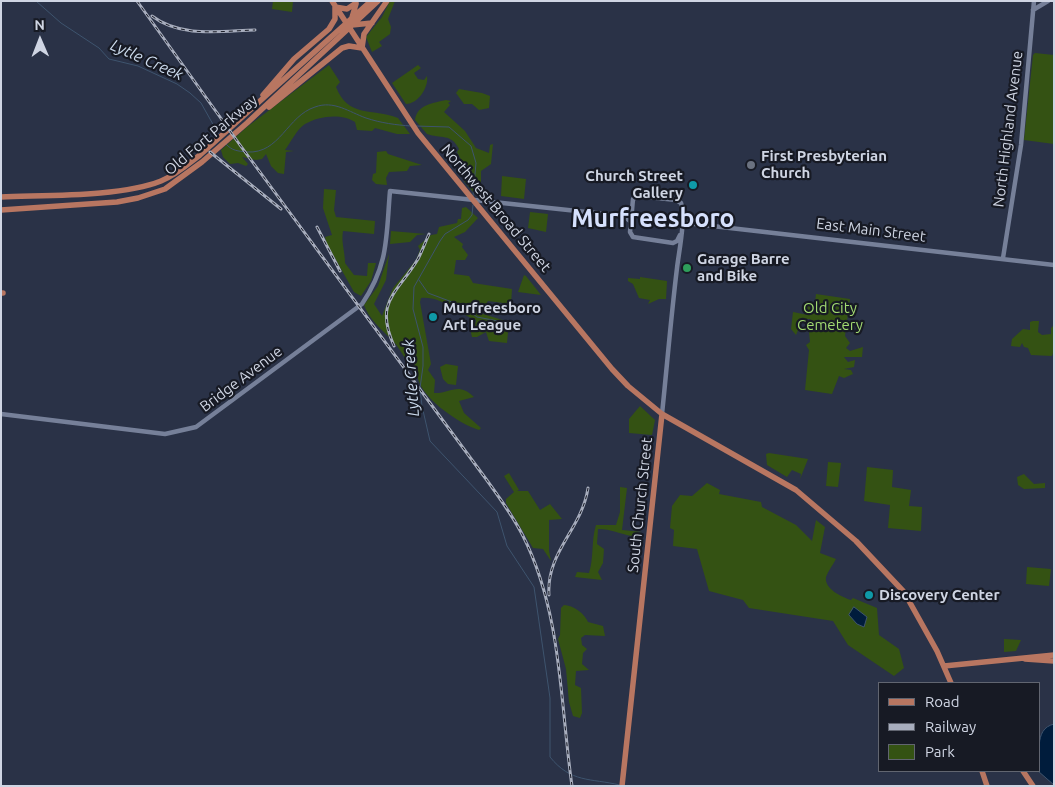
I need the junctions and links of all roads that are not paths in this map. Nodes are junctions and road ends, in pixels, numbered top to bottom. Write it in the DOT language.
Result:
graph roads {
  1 [pos="332,1"];
  2 [pos="378,1"];
  3 [pos="387,1"];
  4 [pos="1034,1"];
  5 [pos="1048,1"];
  6 [pos="357,2"];
  7 [pos="371,4"];
  8 [pos="335,7"];
  9 [pos="1033,10"];
  10 [pos="348,23"];
  11 [pos="372,23"];
  12 [pos="345,32"];
  13 [pos="324,34"];
  14 [pos="353,35"];
  15 [pos="362,48"];
  16 [pos="324,49"];
  17 [pos="338,51"];
  18 [pos="241,118"];
  19 [pos="247,123"];
  20 [pos="1,197"];
  21 [pos="467,197"];
  22 [pos="477,203"];
  23 [pos="1,210"];
  24 [pos="624,216"];
  25 [pos="631,216"];
  26 [pos="682,218"];
  27 [pos="686,223"];
  28 [pos="681,227"];
  29 [pos="680,236"];
  30 [pos="1003,258"];
  31 [pos="1054,265"];
  32 [pos="1,414"];
  33 [pos="662,414"];
  34 [pos="1054,655"];
  35 [pos="1020,659"];
  36 [pos="1054,661"];
  37 [pos="944,666"];
  38 [pos="951,682"];
  39 [pos="982,772"];
  40 [pos="1024,772"];
  41 [pos="622,786"];
  42 [pos="987,786"];
  43 [pos="1034,786"];
  1 -- 8 [label="main road, Northwest Broad Street"];
  2 -- 7 [label="main road, Old Fort Parkway"];
  3 -- 11 [label="main road"];
  4 -- 9 [label="street, North Highland Avenue"];
  5 -- 9 [label="street"];
  6 -- 8 [label="main road"];
  6 -- 10 [label="main road"];
  7 -- 16 [label="main road, Old Fort Parkway"];
  8 -- 10 [label="main road, Northwest Broad Street"];
  8 -- 13 [label="main road"];
  9 -- 30 [label="street, North Highland Avenue"];
  10 -- 11 [label="main road"];
  10 -- 12 [label="main road"];
  10 -- 14 [label="main road, Northwest Broad Street"];
  11 -- 15 [label="main road"];
  12 -- 13 [label="main road"];
  12 -- 14 [label="main road"];
  12 -- 17 [label="main road"];
  13 -- 18 [label="main road"];
  14 -- 15 [label="main road, Northwest Broad Street"];
  15 -- 17 [label="main road"];
  15 -- 21 [label="main road, Northwest Broad Street"];
  16 -- 18 [label="main road, Old Fort Parkway"];
  16 -- 19 [label="main road, Old Fort Parkway"];
  17 -- 19 [label="main road"];
  18 -- 20 [label="main road, Old Fort Parkway"];
  19 -- 23 [label="main road, Old Fort Parkway"];
  21 -- 22 [label="main road, Northwest Broad Street"];
  21 -- 32 [label="street, Bridge Avenue"];
  22 -- 24 [label="street"];
  22 -- 33 [label="main road, Northwest Broad Street"];
  24 -- 25 [label="street"];
  24 -- 25 [label="street"];
  25 -- 26 [label="street"];
  25 -- 29 [label="street"];
  26 -- 27 [label="street"];
  26 -- 28 [label="street"];
  27 -- 28 [label="street"];
  27 -- 30 [label="street, East Main Street"];
  28 -- 29 [label="street, South Church Street"];
  29 -- 33 [label="street, South Church Street"];
  30 -- 31 [label="street, East Main Street"];
  33 -- 37 [label="main road, Northwest Broad Street"];
  33 -- 41 [label="main road, South Church Street"];
  34 -- 35 [label="main road"];
  35 -- 36 [label="main road"];
  35 -- 37 [label="main road"];
  37 -- 38 [label="main road, Northwest Broad Street"];
  39 -- 42 [label="main road"];
  40 -- 43 [label="main road"];
}
